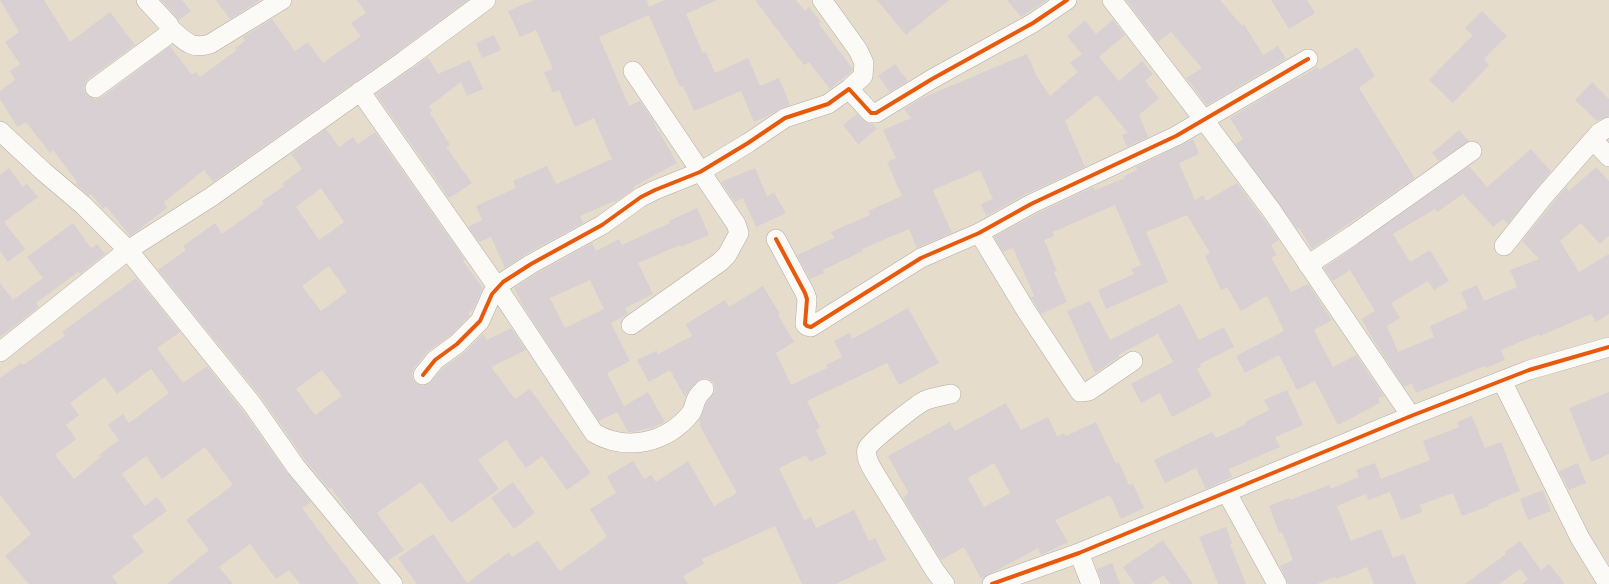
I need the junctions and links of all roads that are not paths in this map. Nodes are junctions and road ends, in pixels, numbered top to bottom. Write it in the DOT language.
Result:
graph roads {
  1 [pos="146,0"];
  2 [pos="282,0"];
  3 [pos="486,0"];
  4 [pos="822,0"];
  5 [pos="1067,0"];
  6 [pos="1112,0"];
  7 [pos="171,29"];
  8 [pos="1308,59"];
  9 [pos="633,70"];
  10 [pos="95,88"];
  11 [pos="849,88"];
  12 [pos="360,91"];
  13 [pos="1204,120"];
  14 [pos="1609,127"];
  15 [pos="0,131"];
  16 [pos="1593,140"];
  17 [pos="1472,151"];
  18 [pos="1609,157"];
  19 [pos="700,172"];
  20 [pos="979,233"];
  21 [pos="776,239"];
  22 [pos="1504,246"];
  23 [pos="128,250"];
  24 [pos="1308,265"];
  25 [pos="498,288"];
  26 [pos="631,325"];
  27 [pos="1609,347"];
  28 [pos="0,352"];
  29 [pos="1133,361"];
  30 [pos="423,375"];
  31 [pos="1502,381"];
  32 [pos="704,389"];
  33 [pos="951,394"];
  34 [pos="1411,416"];
  35 [pos="1227,493"];
  36 [pos="1079,554"];
  37 [pos="393,584"];
  38 [pos="945,584"];
  39 [pos="992,584"];
  40 [pos="1091,584"];
  41 [pos="1277,584"];
  42 [pos="1608,584"];
  1 -- 7 [label="street"];
  2 -- 7 [label="street"];
  3 -- 12 [label="street"];
  4 -- 11 [label="street"];
  5 -- 11 [label="street"];
  6 -- 13 [label="street"];
  7 -- 10 [label="street"];
  8 -- 13 [label="street"];
  9 -- 19 [label="street"];
  11 -- 19 [label="street"];
  12 -- 23 [label="street"];
  12 -- 25 [label="street"];
  13 -- 20 [label="street"];
  13 -- 24 [label="street"];
  14 -- 16 [label="street"];
  15 -- 23 [label="street"];
  16 -- 18 [label="street"];
  16 -- 22 [label="street"];
  17 -- 24 [label="street"];
  19 -- 25 [label="street"];
  19 -- 26 [label="street"];
  20 -- 21 [label="street"];
  20 -- 29 [label="street"];
  23 -- 28 [label="street"];
  23 -- 37 [label="street"];
  24 -- 34 [label="street"];
  25 -- 30 [label="street"];
  25 -- 32 [label="street"];
  27 -- 31 [label="street"];
  31 -- 34 [label="street"];
  31 -- 42 [label="street"];
  33 -- 38 [label="street"];
  34 -- 35 [label="street"];
  35 -- 36 [label="street"];
  35 -- 41 [label="street"];
  36 -- 39 [label="street"];
  36 -- 40 [label="street"];
}
